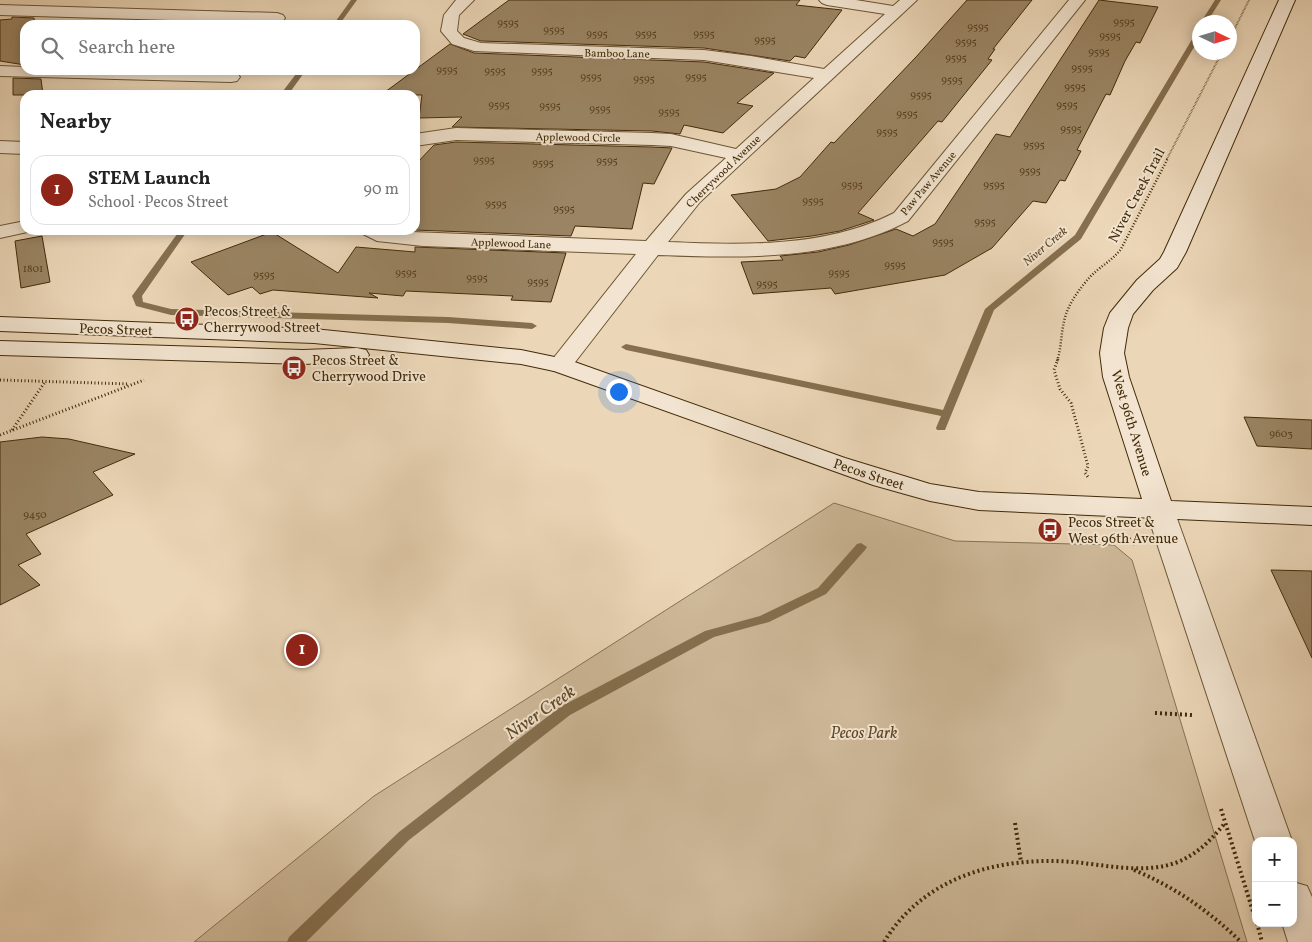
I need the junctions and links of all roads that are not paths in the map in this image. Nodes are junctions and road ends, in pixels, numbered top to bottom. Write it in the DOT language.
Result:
graph roads {
  1 [pos="466,0"];
  2 [pos="827,0"];
  3 [pos="1078,0"];
  4 [pos="1287,0"];
  5 [pos="903,6"];
  6 [pos="0,10"];
  7 [pos="279,16"];
  8 [pos="0,71"];
  9 [pos="20,71"];
  10 [pos="233,75"];
  11 [pos="828,75"];
  12 [pos="221,90"];
  13 [pos="420,139"];
  14 [pos="0,147"];
  15 [pos="20,148"];
  16 [pos="739,155"];
  17 [pos="20,229"];
  18 [pos="0,232"];
  19 [pos="382,235"];
  20 [pos="653,247"];
  21 [pos="0,324"];
  22 [pos="0,348"];
  23 [pos="441,351"];
  24 [pos="560,365"];
  25 [pos="1160,510"];
  26 [pos="1312,516"];
  27 [pos="1273,837"];
  28 [pos="1297,910"];
  29 [pos="1308,942"];
  1 -- 11 [label="street, Bamboo Lane"];
  2 -- 5 [label="street"];
  3 -- 20 [label="street, Paw Paw Avenue"];
  4 -- 25 [label="street, West 96th Avenue"];
  5 -- 11 [label="street, Cherrywood Avenue"];
  6 -- 7 [label="street"];
  8 -- 9 [label="street"];
  10 -- 12 [label="street"];
  11 -- 16 [label="street, Cherrywood Avenue"];
  13 -- 16 [label="street, Applewood Circle"];
  14 -- 15 [label="street"];
  16 -- 20 [label="street, Cherrywood Avenue"];
  17 -- 18 [label="street"];
  19 -- 20 [label="street, Applewood Lane"];
  20 -- 24 [label="street, Cherrywood Avenue"];
  21 -- 23 [label="street, Pecos Street"];
  22 -- 23 [label="street, Pecos Street"];
  23 -- 24 [label="street, Pecos Street"];
  24 -- 25 [label="street, Pecos Street"];
  25 -- 26 [label="street, Pecos Street"];
  25 -- 27 [label="street, West 96th Avenue"];
  28 -- 29 [label="street"];
}
